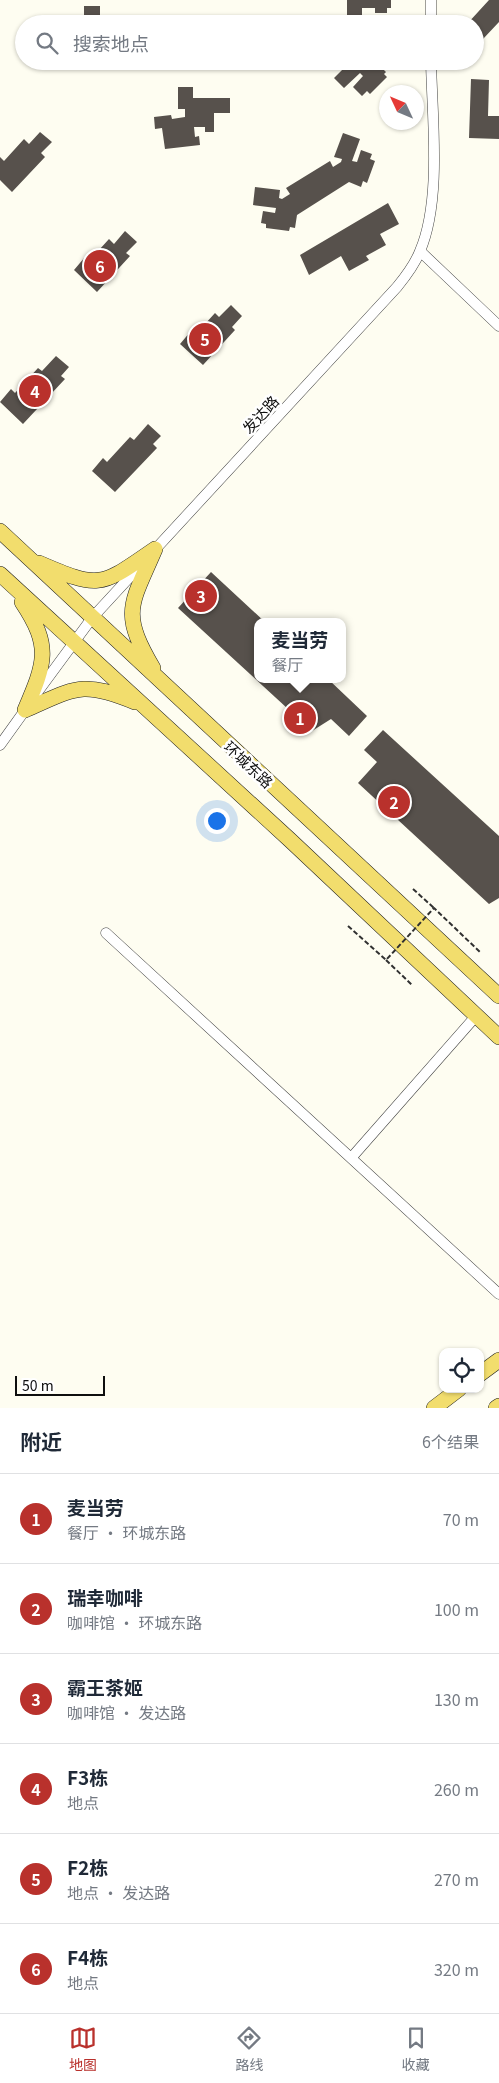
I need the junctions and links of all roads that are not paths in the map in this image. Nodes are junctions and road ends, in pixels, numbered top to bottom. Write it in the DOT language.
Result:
graph roads {
  1 [pos="430,0"];
  2 [pos="431,15"];
  3 [pos="431,70"];
  4 [pos="420,251"];
  5 [pos="499,326"];
  6 [pos="0,531"];
  7 [pos="155,549"];
  8 [pos="28,558"];
  9 [pos="5,578"];
  10 [pos="92,618"];
  11 [pos="74,641"];
  12 [pos="162,682"];
  13 [pos="145,706"];
  14 [pos="25,710"];
  15 [pos="0,746"];
  16 [pos="106,933"];
  17 [pos="499,996"];
  18 [pos="476,1016"];
  19 [pos="499,1037"];
  20 [pos="352,1157"];
  21 [pos="499,1294"];
  22 [pos="499,1360"];
  23 [pos="484,1371"];
  24 [pos="454,1393"];
  25 [pos="434,1408"];
  1 -- 2 [label="street"];
  3 -- 4 [label="street, 发达路"];
  4 -- 5 [label="street"];
  4 -- 7 [label="street, 发达路"];
  6 -- 8 [label="main road, 环城东路"];
  7 -- 8 [label="main road"];
  7 -- 10 [label="street, 发达路"];
  7 -- 12 [label="main road"];
  8 -- 10 [label="main road, 环城东路"];
  9 -- 11 [label="main road, 环城东路"];
  9 -- 14 [label="main road"];
  10 -- 11 [label="street, 发达路"];
  10 -- 12 [label="main road, 环城东路"];
  11 -- 13 [label="main road, 环城东路"];
  11 -- 14 [label="street, 发达路"];
  12 -- 17 [label="main road, 环城东路"];
  13 -- 14 [label="main road"];
  13 -- 18 [label="main road, 环城东路"];
  14 -- 15 [label="street, 发达路"];
  16 -- 20 [label="street"];
  18 -- 19 [label="main road, 环城东路"];
  18 -- 20 [label="street"];
  20 -- 21 [label="street"];
  22 -- 23 [label="main road"];
  24 -- 25 [label="main road"];
}
